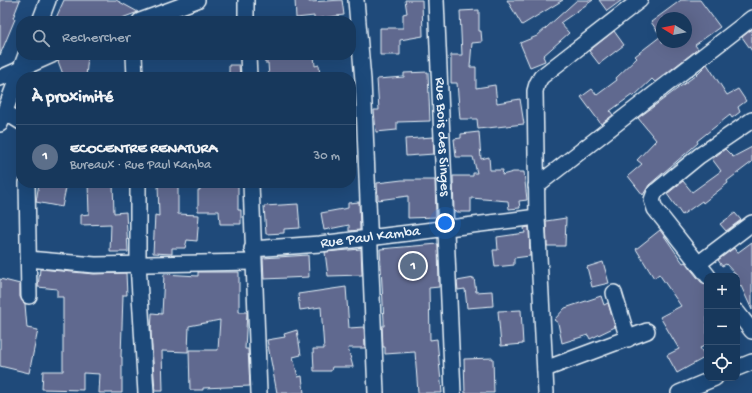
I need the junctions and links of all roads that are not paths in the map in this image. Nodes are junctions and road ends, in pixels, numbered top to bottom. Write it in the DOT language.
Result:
graph roads {
  1 [pos="48,0"];
  2 [pos="197,0"];
  3 [pos="246,0"];
  4 [pos="356,0"];
  5 [pos="436,0"];
  6 [pos="640,0"];
  7 [pos="42,16"];
  8 [pos="154,16"];
  9 [pos="246,16"];
  10 [pos="752,18"];
  11 [pos="134,60"];
  12 [pos="248,60"];
  13 [pos="24,61"];
  14 [pos="20,72"];
  15 [pos="135,72"];
  16 [pos="249,72"];
  17 [pos="0,78"];
  18 [pos="16,82"];
  19 [pos="2,118"];
  20 [pos="752,120"];
  21 [pos="16,121"];
  22 [pos="536,186"];
  23 [pos="27,188"];
  24 [pos="138,188"];
  25 [pos="251,188"];
  26 [pos="537,217"];
  27 [pos="752,223"];
  28 [pos="446,228"];
  29 [pos="370,237"];
  30 [pos="252,256"];
  31 [pos="28,259"];
  32 [pos="138,263"];
  33 [pos="698,264"];
  34 [pos="706,273"];
  35 [pos="614,293"];
  36 [pos="29,296"];
  37 [pos="740,316"];
  38 [pos="647,331"];
  39 [pos="752,331"];
  40 [pos="628,339"];
  41 [pos="752,362"];
  42 [pos="740,367"];
  43 [pos="545,369"];
  44 [pos="708,381"];
  45 [pos="146,393"];
  46 [pos="259,393"];
  47 [pos="376,393"];
  48 [pos="453,393"];
  49 [pos="546,393"];
  50 [pos="679,393"];
  1 -- 7 [label="street"];
  2 -- 8 [label="street"];
  3 -- 9 [label="street"];
  4 -- 29 [label="street"];
  5 -- 28 [label="street, Rue Bois des Singes"];
  6 -- 22 [label="street"];
  10 -- 22 [label="street"];
  11 -- 15 [label="street"];
  12 -- 16 [label="street"];
  13 -- 14 [label="street"];
  13 -- 17 [label="street"];
  18 -- 19 [label="street"];
  19 -- 21 [label="street"];
  20 -- 33 [label="street"];
  22 -- 26 [label="street"];
  23 -- 31 [label="street"];
  24 -- 32 [label="street"];
  25 -- 30 [label="street"];
  26 -- 28 [label="street, Rue Paul Kamba"];
  26 -- 43 [label="street"];
  27 -- 33 [label="street"];
  28 -- 29 [label="street, Rue Paul Kamba"];
  28 -- 48 [label="street, Rue Bois des Singes"];
  29 -- 30 [label="street, Rue Paul Kamba"];
  29 -- 47 [label="street"];
  30 -- 32 [label="street, Rue Paul Kamba"];
  30 -- 46 [label="street"];
  31 -- 32 [label="street, Rue Paul Kamba"];
  31 -- 36 [label="street"];
  32 -- 45 [label="street"];
  33 -- 34 [label="street"];
  35 -- 40 [label="street"];
  37 -- 39 [label="street"];
  38 -- 40 [label="street"];
  40 -- 43 [label="street"];
  41 -- 42 [label="street"];
  43 -- 49 [label="street"];
  44 -- 50 [label="street"];
}
